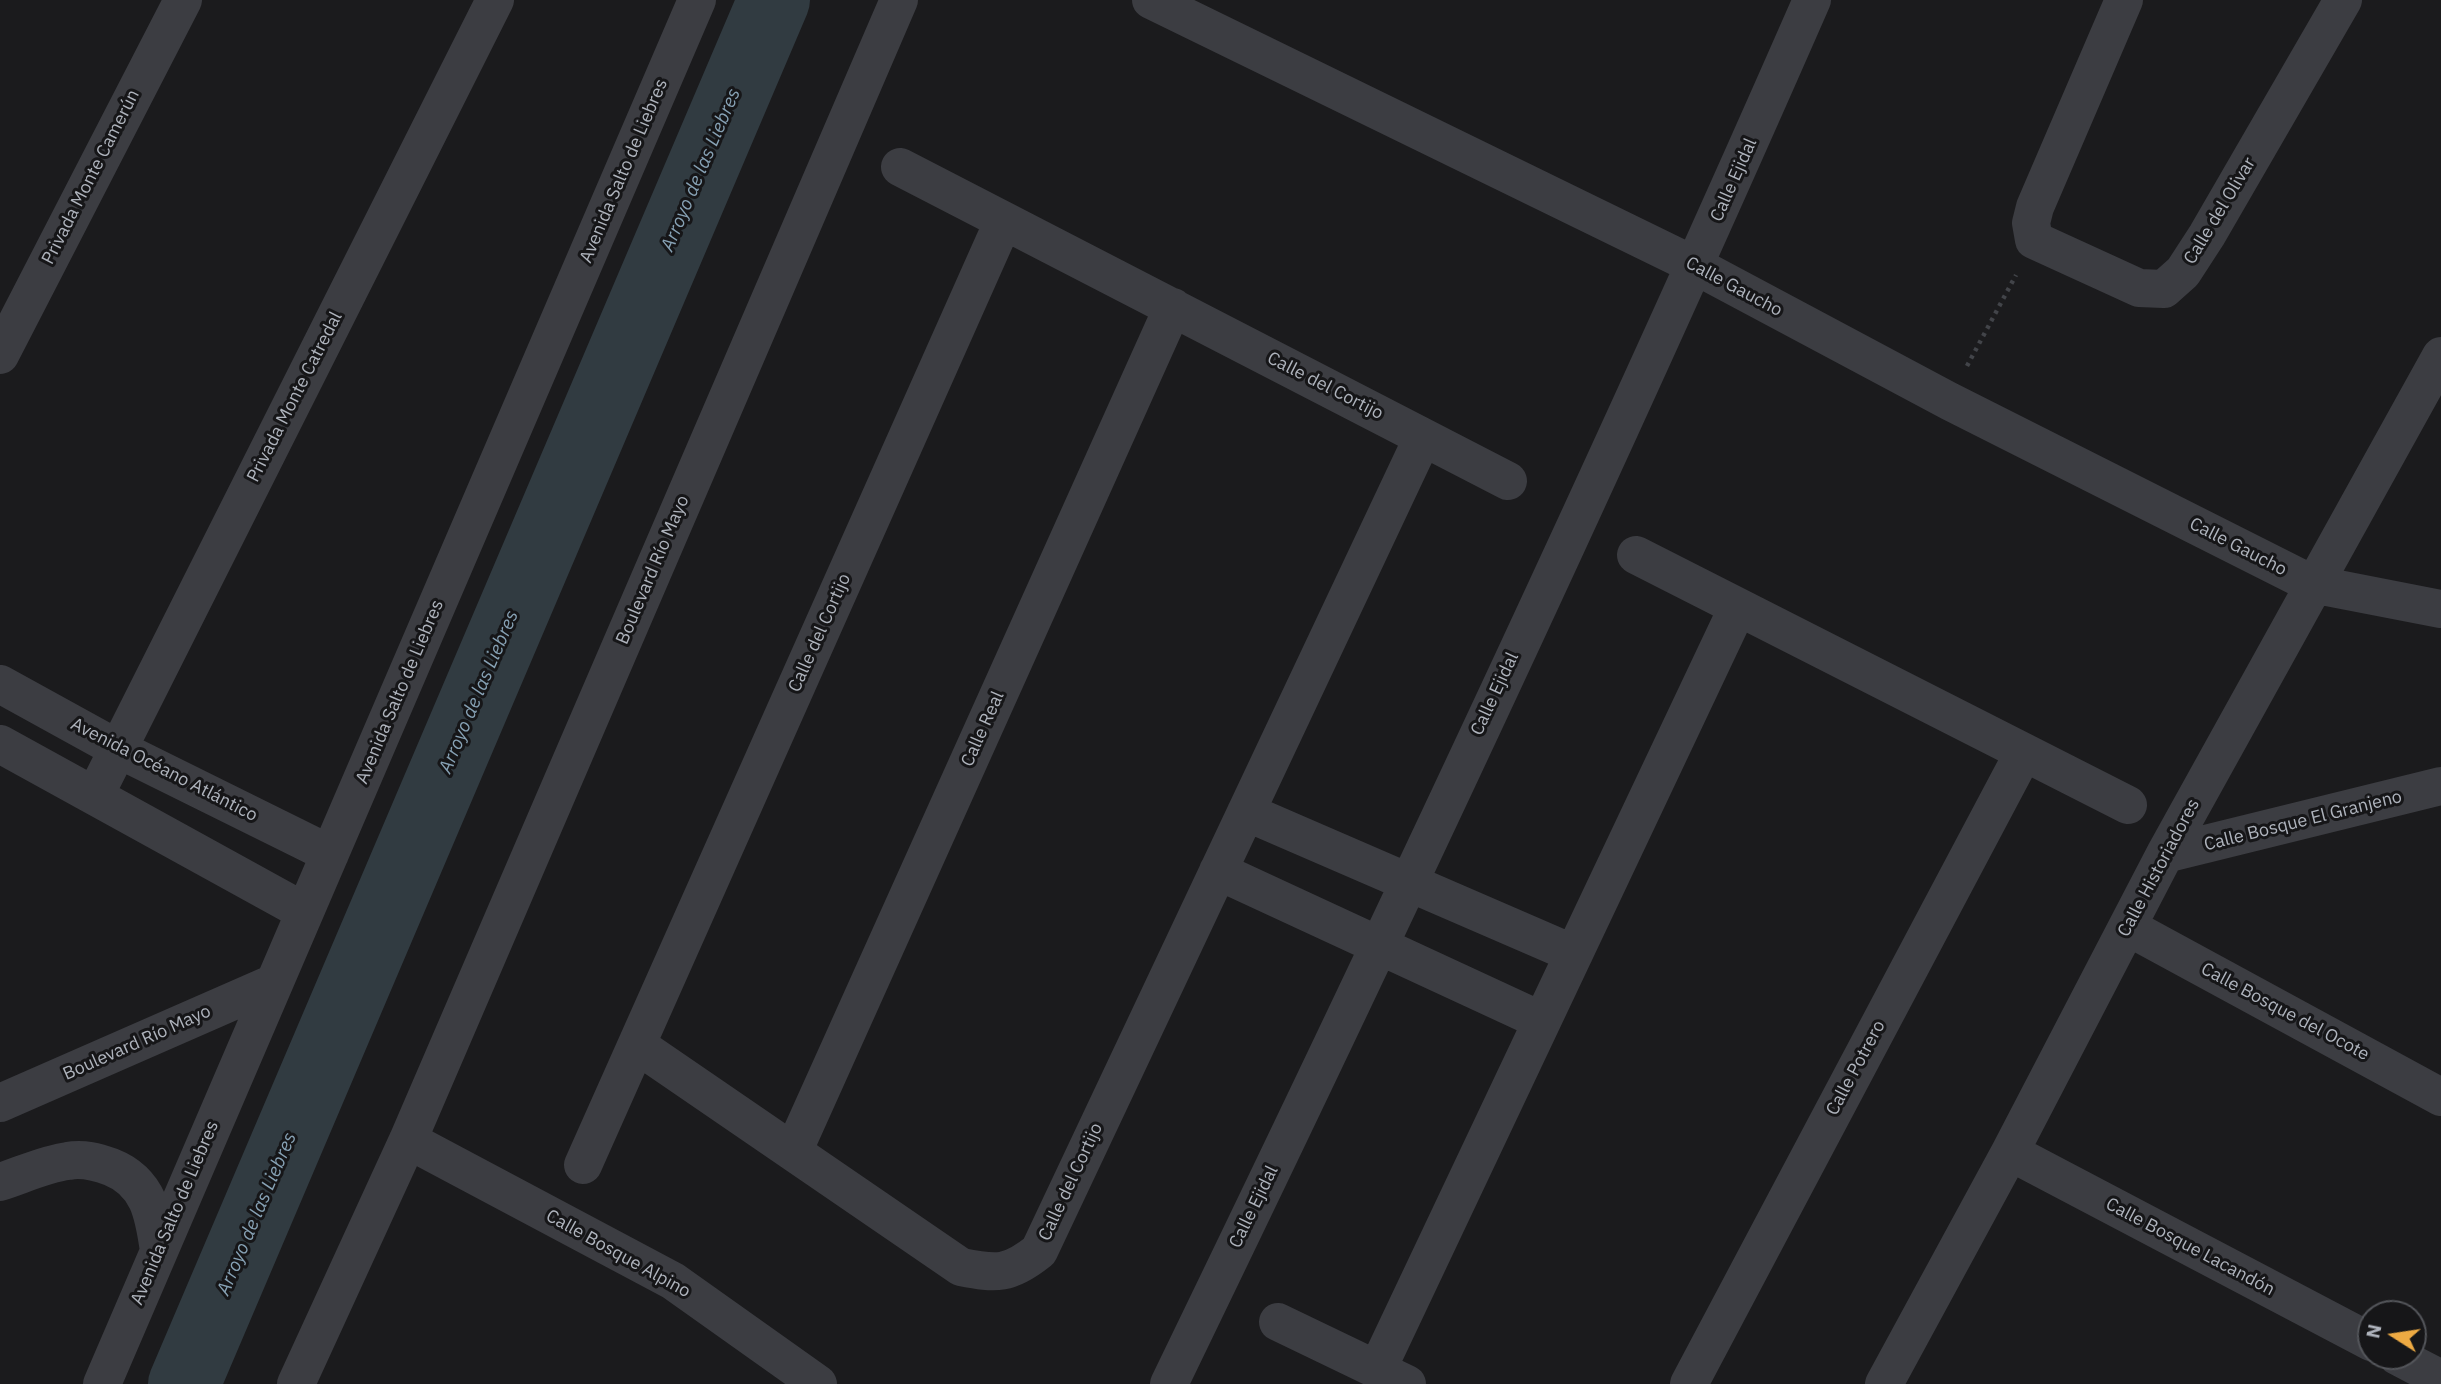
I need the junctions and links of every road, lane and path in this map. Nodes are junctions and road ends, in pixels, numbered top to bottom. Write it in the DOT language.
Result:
graph roads {
  1 [pos="183,0"];
  2 [pos="495,0"];
  3 [pos="697,0"];
  4 [pos="899,0"];
  5 [pos="1151,0"];
  6 [pos="1812,0"];
  7 [pos="2124,0"];
  8 [pos="2343,0"];
  9 [pos="900,167"];
  10 [pos="1003,222"];
  11 [pos="2034,240"];
  12 [pos="1696,266"];
  13 [pos="1173,307"];
  14 [pos="0,355"];
  15 [pos="2441,356"];
  16 [pos="1949,401"];
  17 [pos="1423,437"];
  18 [pos="1508,481"];
  19 [pos="1636,555"];
  20 [pos="2312,584"];
  21 [pos="1738,607"];
  22 [pos="2441,609"];
  23 [pos="2,689"];
  24 [pos="0,744"];
  25 [pos="118,749"];
  26 [pos="2024,752"];
  27 [pos="2441,786"];
  28 [pos="95,795"];
  29 [pos="2401,797"];
  30 [pos="2128,805"];
  31 [pos="1246,812"];
  32 [pos="2441,815"];
  33 [pos="330,853"];
  34 [pos="2165,854"];
  35 [pos="1218,871"];
  36 [pos="1408,880"];
  37 [pos="305,912"];
  38 [pos="2128,928"];
  39 [pos="1380,946"];
  40 [pos="1574,954"];
  41 [pos="274,983"];
  42 [pos="1542,1021"];
  43 [pos="637,1045"];
  44 [pos="2441,1097"];
  45 [pos="0,1103"];
  46 [pos="408,1140"];
  47 [pos="793,1152"];
  48 [pos="2010,1152"];
  49 [pos="583,1166"];
  50 [pos="0,1182"];
  51 [pos="159,1251"];
  52 [pos="1278,1322"];
  53 [pos="2357,1335"];
  54 [pos="2423,1370"];
  55 [pos="1392,1377"];
  56 [pos="2441,1380"];
  57 [pos="1890,1382"];
  58 [pos="103,1384"];
  59 [pos="296,1384"];
  60 [pos="818,1384"];
  61 [pos="1169,1384"];
  62 [pos="1689,1384"];
  1 -- 14 [label="street, Privada Monte Camerún"];
  2 -- 25 [label="street, Privada Monte Catredal"];
  3 -- 33 [label="street, Avenida Salto de Liebres"];
  4 -- 46 [label="street, Boulevard Río Mayo"];
  5 -- 12 [label="street, Calle Gaucho"];
  6 -- 12 [label="street, Calle Ejidal"];
  7 -- 11 [label="street"];
  8 -- 11 [label="street, Calle del Olivar"];
  9 -- 10 [label="street, Calle del Cortijo"];
  10 -- 13 [label="street, Calle del Cortijo"];
  10 -- 43 [label="street, Calle del Cortijo"];
  11 -- 16 [label="path"];
  12 -- 16 [label="street, Calle Gaucho"];
  12 -- 36 [label="street, Calle Ejidal"];
  13 -- 17 [label="street, Calle del Cortijo"];
  13 -- 47 [label="street, Calle Real"];
  15 -- 20 [label="street, Calle Historiadores"];
  16 -- 20 [label="street, Calle Gaucho"];
  17 -- 18 [label="street, Calle del Cortijo"];
  17 -- 31 [label="street, Calle del Cortijo"];
  19 -- 21 [label="street"];
  20 -- 22 [label="street"];
  20 -- 34 [label="street, Calle Historiadores"];
  21 -- 26 [label="street"];
  21 -- 40 [label="street"];
  23 -- 25 [label="street, Avenida Océano Atlántico"];
  24 -- 28 [label="street"];
  25 -- 28 [label="street, Privada Monte Catredal"];
  25 -- 33 [label="street, Avenida Océano Atlántico"];
  26 -- 30 [label="street"];
  26 -- 62 [label="street, Calle Potrero"];
  27 -- 29 [label="street, Calle Bosque El Granjeno"];
  28 -- 37 [label="street"];
  29 -- 32 [label="street"];
  29 -- 34 [label="street, Calle Bosque El Granjeno"];
  31 -- 35 [label="street, Calle del Cortijo"];
  31 -- 36 [label="street"];
  33 -- 37 [label="street, Avenida Salto de Liebres"];
  34 -- 38 [label="street, Calle Historiadores"];
  35 -- 39 [label="street"];
  35 -- 47 [label="street, Calle del Cortijo"];
  36 -- 39 [label="street, Calle Ejidal"];
  36 -- 40 [label="street"];
  37 -- 41 [label="street, Avenida Salto de Liebres"];
  38 -- 44 [label="street, Calle Bosque del Ocote"];
  38 -- 48 [label="street, Calle Historiadores"];
  39 -- 42 [label="street"];
  39 -- 61 [label="street, Calle Ejidal"];
  40 -- 42 [label="street"];
  41 -- 45 [label="street, Boulevard Río Mayo"];
  41 -- 51 [label="street, Avenida Salto de Liebres"];
  42 -- 55 [label="street"];
  43 -- 47 [label="street, Calle del Cortijo"];
  43 -- 49 [label="street, Calle del Cortijo"];
  46 -- 59 [label="street"];
  46 -- 60 [label="street, Calle Bosque Alpino"];
  48 -- 53 [label="street, Calle Bosque Lacandón"];
  48 -- 57 [label="street, Calle Historiadores"];
  50 -- 51 [label="street"];
  51 -- 58 [label="street, Avenida Salto de Liebres"];
  52 -- 55 [label="street"];
  54 -- 56 [label="street"];
}
